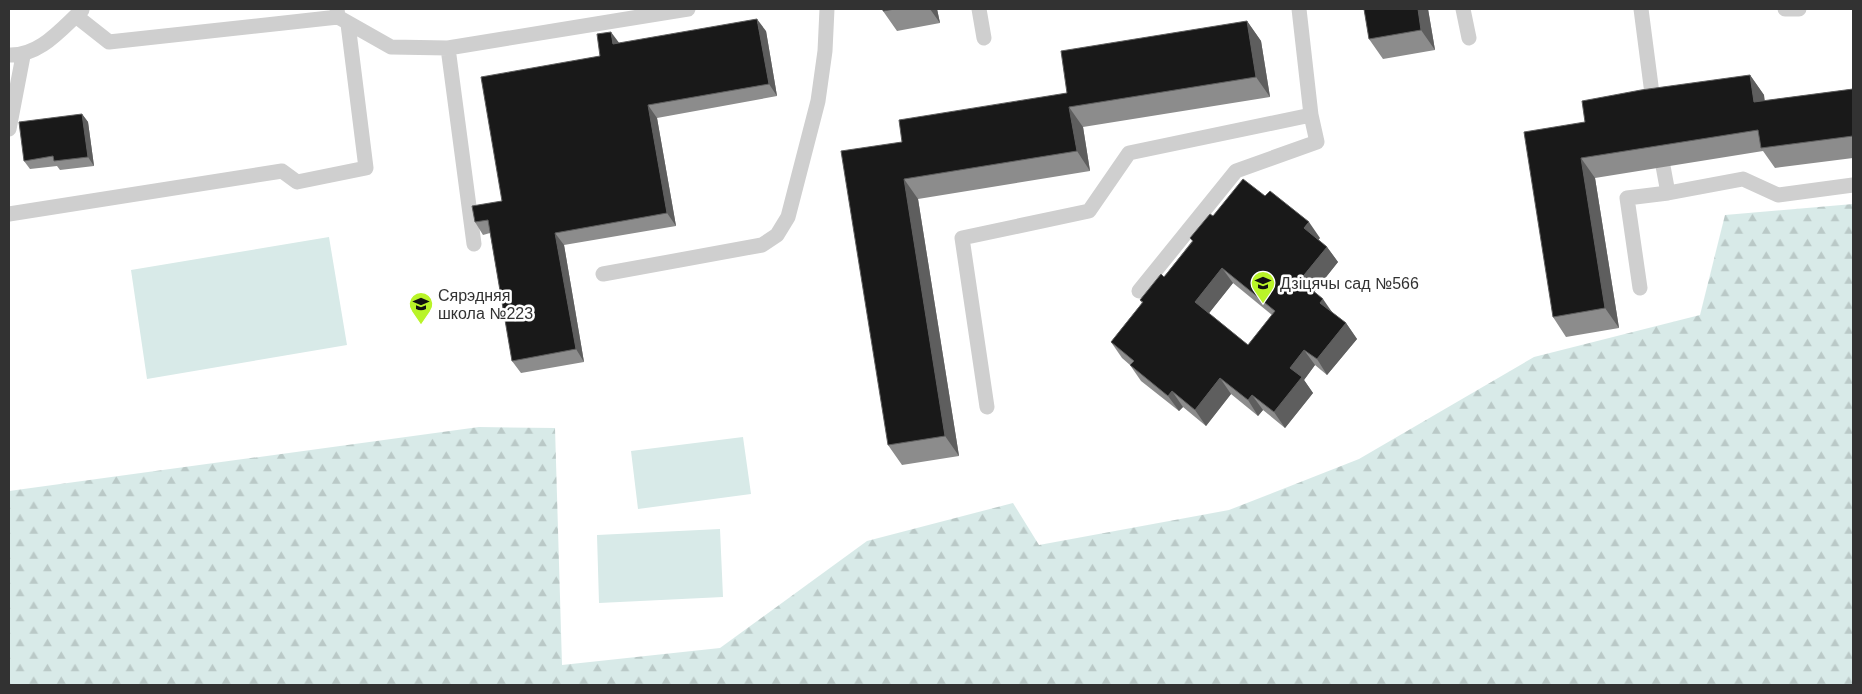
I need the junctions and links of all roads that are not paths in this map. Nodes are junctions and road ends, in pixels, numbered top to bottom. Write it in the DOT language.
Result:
graph roads {
  1 [pos="688,9"];
  2 [pos="827,9"];
  3 [pos="979,9"];
  4 [pos="1299,9"];
  5 [pos="1463,9"];
  6 [pos="1641,9"];
  7 [pos="1785,9"];
  8 [pos="1799,9"];
  9 [pos="80,12"];
  10 [pos="341,16"];
  11 [pos="984,38"];
  12 [pos="1469,38"];
  13 [pos="448,48"];
  14 [pos="16,55"];
  15 [pos="1654,109"];
  16 [pos="1311,115"];
  17 [pos="9,129"];
  18 [pos="1663,166"];
  19 [pos="1853,184"];
  20 [pos="1668,192"];
  21 [pos="9,214"];
  22 [pos="474,244"];
  23 [pos="603,274"];
  24 [pos="1640,288"];
  25 [pos="1139,291"];
  26 [pos="987,407"];
  1 -- 13 [label="lane"];
  2 -- 23 [label="lane"];
  3 -- 11 [label="lane"];
  4 -- 16 [label="lane"];
  5 -- 12 [label="lane"];
  6 -- 15 [label="lane"];
  7 -- 8 [label="lane"];
  9 -- 10 [label="lane"];
  9 -- 14 [label="lane"];
  10 -- 13 [label="lane"];
  10 -- 21 [label="lane"];
  13 -- 22 [label="lane"];
  14 -- 17 [label="lane"];
  16 -- 25 [label="lane"];
  16 -- 26 [label="lane"];
  18 -- 20 [label="lane"];
  19 -- 20 [label="lane"];
  20 -- 24 [label="lane"];
}
